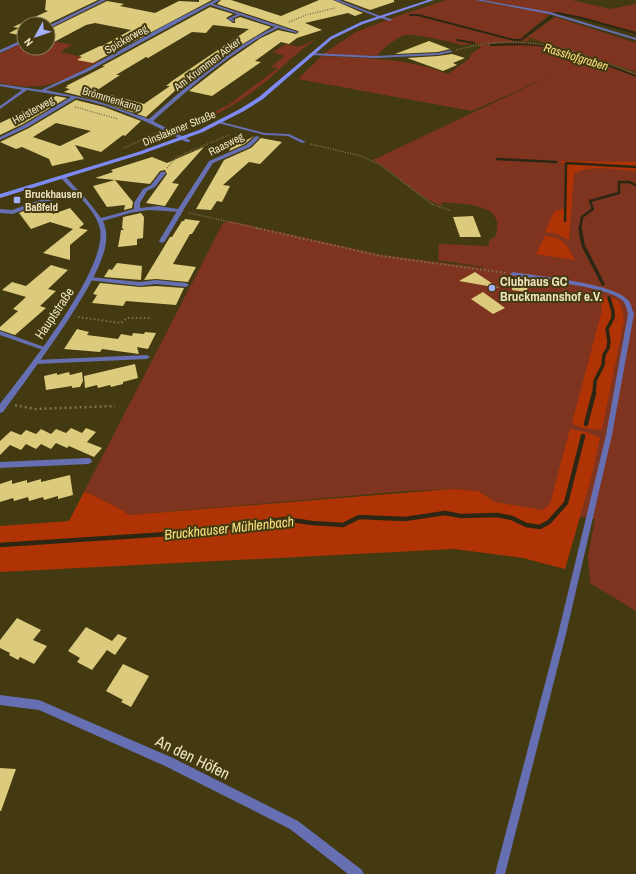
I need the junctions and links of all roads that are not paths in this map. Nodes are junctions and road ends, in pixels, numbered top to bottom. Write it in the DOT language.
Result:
graph roads {
  1 [pos="104,0"];
  2 [pos="218,0"];
  3 [pos="336,0"];
  4 [pos="432,0"];
  5 [pos="477,0"];
  6 [pos="209,4"];
  7 [pos="241,14"];
  8 [pos="381,16"];
  9 [pos="390,20"];
  10 [pos="233,21"];
  11 [pos="56,24"];
  12 [pos="278,27"];
  13 [pos="296,32"];
  14 [pos="636,39"];
  15 [pos="16,44"];
  16 [pos="451,51"];
  17 [pos="0,52"];
  18 [pos="311,54"];
  19 [pos="0,85"];
  20 [pos="26,89"];
  21 [pos="42,91"];
  22 [pos="74,97"];
  23 [pos="0,108"];
  24 [pos="150,121"];
  25 [pos="219,122"];
  26 [pos="258,137"];
  27 [pos="183,138"];
  28 [pos="0,139"];
  29 [pos="188,141"];
  30 [pos="304,142"];
  31 [pos="163,173"];
  32 [pos="63,177"];
  33 [pos="79,194"];
  34 [pos="0,196"];
  35 [pos="137,208"];
  36 [pos="0,211"];
  37 [pos="180,211"];
  38 [pos="99,220"];
  39 [pos="162,241"];
  40 [pos="513,274"];
  41 [pos="90,279"];
  42 [pos="186,286"];
  43 [pos="0,333"];
  44 [pos="45,349"];
  45 [pos="147,357"];
  46 [pos="35,362"];
  47 [pos="0,410"];
  48 [pos="88,461"];
  49 [pos="0,465"];
  50 [pos="0,700"];
  51 [pos="358,874"];
  52 [pos="500,874"];
  1 -- 11 [label="street"];
  2 -- 6 [label="street, Spickerweg"];
  3 -- 8 [label="street"];
  4 -- 8 [label="main road, Dinslakener Straße"];
  5 -- 14 [label="lane"];
  6 -- 7 [label="street"];
  6 -- 21 [label="street, Spickerweg"];
  7 -- 10 [label="lane"];
  7 -- 12 [label="street"];
  8 -- 9 [label="lane"];
  8 -- 18 [label="main road, Dinslakener Straße"];
  12 -- 13 [label="street"];
  12 -- 24 [label="street, Am Krummen Acker"];
  15 -- 17 [label="street"];
  16 -- 18 [label="lane"];
  18 -- 25 [label="main road, Dinslakener Straße"];
  19 -- 20 [label="street, Brömmenkamp"];
  20 -- 21 [label="street, Brömmenkamp"];
  20 -- 23 [label="street"];
  21 -- 22 [label="street, Brömmenkamp"];
  22 -- 24 [label="street, Brömmenkamp"];
  22 -- 28 [label="street, Heisterweg"];
  24 -- 27 [label="street, Brömmenkamp"];
  25 -- 27 [label="main road, Dinslakener Straße"];
  25 -- 30 [label="lane"];
  26 -- 37 [label="street, Raasweg"];
  27 -- 29 [label="street, Brömmenkamp"];
  27 -- 32 [label="main road, Dinslakener Straße"];
  31 -- 35 [label="street"];
  32 -- 33 [label="street, Hauptstraße"];
  32 -- 34 [label="main road, Dinslakener Straße"];
  33 -- 36 [label="lane"];
  33 -- 38 [label="street, Hauptstraße"];
  35 -- 37 [label="street"];
  35 -- 38 [label="street"];
  37 -- 39 [label="lane"];
  38 -- 41 [label="street, Hauptstraße"];
  40 -- 52 [label="lane"];
  41 -- 42 [label="lane"];
  41 -- 44 [label="street, Hauptstraße"];
  43 -- 44 [label="lane"];
  44 -- 46 [label="street, Hauptstraße"];
  45 -- 46 [label="lane"];
  46 -- 47 [label="street, Hauptstraße"];
  48 -- 49 [label="lane"];
  50 -- 51 [label="street, An den Höfen"];
}
